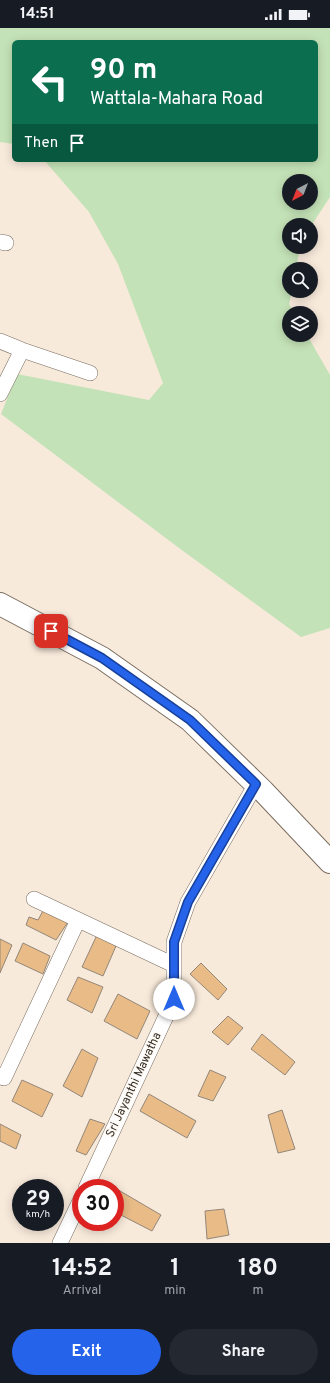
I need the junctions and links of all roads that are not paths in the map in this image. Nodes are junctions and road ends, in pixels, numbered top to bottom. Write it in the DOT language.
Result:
graph roads {
  1 [pos="0,341"];
  2 [pos="22,350"];
  3 [pos="90,373"];
  4 [pos="0,394"];
  5 [pos="0,604"];
  6 [pos="256,784"];
  7 [pos="330,862"];
  8 [pos="34,899"];
  9 [pos="78,920"];
  10 [pos="174,965"];
  11 [pos="0,1076"];
  12 [pos="90,1179"];
  13 [pos="72,1218"];
  14 [pos="60,1243"];
  1 -- 2 [label="street"];
  2 -- 3 [label="street"];
  2 -- 4 [label="street"];
  5 -- 6 [label="main road"];
  6 -- 7 [label="main road"];
  6 -- 10 [label="street, Sri Jayanthi Mawatha"];
  8 -- 9 [label="street"];
  9 -- 10 [label="street"];
  9 -- 11 [label="street"];
  10 -- 12 [label="street, Sri Jayanthi Mawatha"];
  13 -- 14 [label="street"];
}
